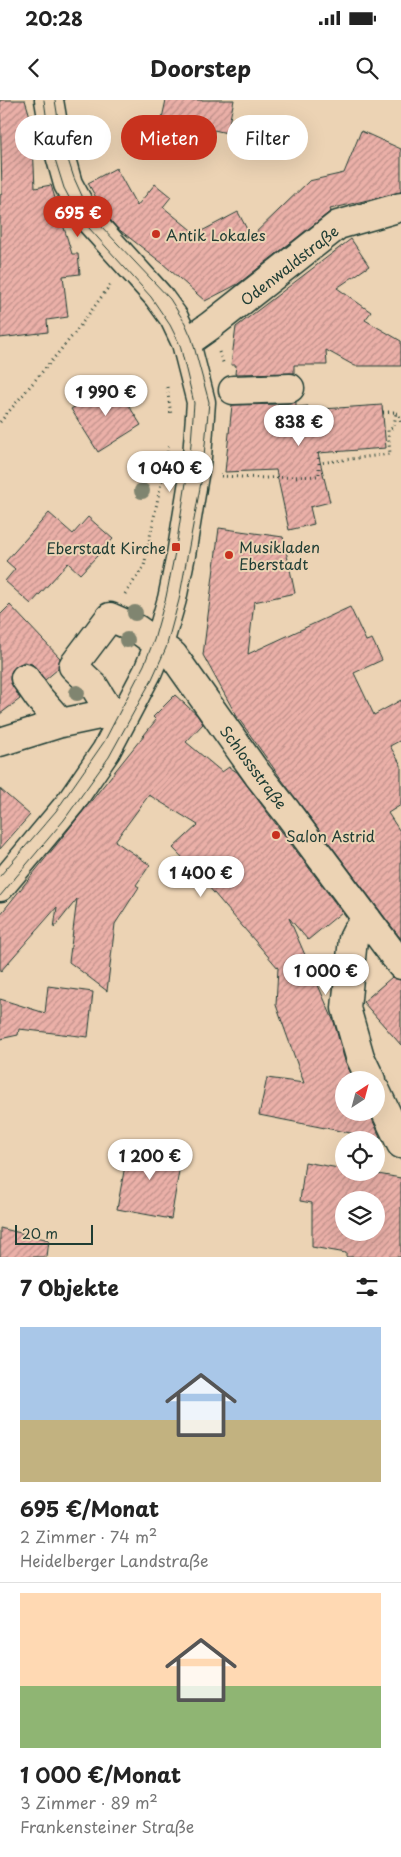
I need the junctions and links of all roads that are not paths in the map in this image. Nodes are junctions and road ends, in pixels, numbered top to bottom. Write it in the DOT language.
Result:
graph roads {
  1 [pos="49,100"];
  2 [pos="401,207"];
  3 [pos="186,343"];
  4 [pos="290,388"];
  5 [pos="233,390"];
  6 [pos="160,644"];
  7 [pos="25,678"];
  8 [pos="120,710"];
  9 [pos="61,723"];
  10 [pos="0,742"];
  11 [pos="0,887"];
  12 [pos="367,919"];
  13 [pos="401,965"];
  14 [pos="367,1071"];
  15 [pos="385,1110"];
  16 [pos="401,1144"];
  1 -- 3 [label="street"];
  2 -- 3 [label="street, Odenwaldstraße"];
  3 -- 6 [label="street"];
  4 -- 5 [label="street"];
  6 -- 8 [label="street"];
  6 -- 8 [label="street, Schlossstraße"];
  6 -- 12 [label="street, Schlossstraße"];
  7 -- 9 [label="street"];
  8 -- 9 [label="street"];
  8 -- 11 [label="street"];
  9 -- 10 [label="street"];
  12 -- 13 [label="street, Schlossstraße"];
  12 -- 14 [label="street"];
  15 -- 16 [label="street"];
}
